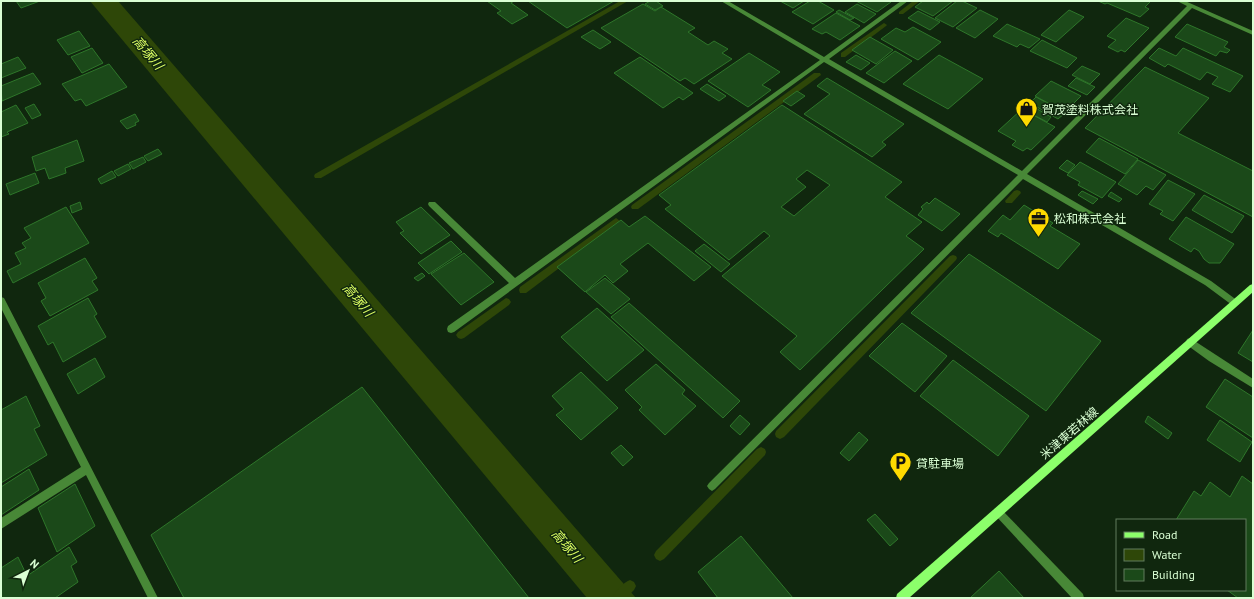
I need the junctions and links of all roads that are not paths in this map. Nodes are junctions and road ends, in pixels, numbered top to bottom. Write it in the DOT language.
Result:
graph roads {
  1 [pos="724,1"];
  2 [pos="905,1"];
  3 [pos="1180,1"];
  4 [pos="1191,6"];
  5 [pos="1253,32"];
  6 [pos="824,60"];
  7 [pos="1022,175"];
  8 [pos="432,204"];
  9 [pos="515,283"];
  10 [pos="1253,287"];
  11 [pos="1,300"];
  12 [pos="1234,303"];
  13 [pos="451,329"];
  14 [pos="1190,342"];
  15 [pos="1253,384"];
  16 [pos="87,469"];
  17 [pos="712,486"];
  18 [pos="998,512"];
  19 [pos="1,524"];
  20 [pos="153,598"];
  21 [pos="901,598"];
  22 [pos="1079,598"];
  1 -- 6 [label="street"];
  2 -- 6 [label="street"];
  3 -- 4 [label="street"];
  4 -- 5 [label="street"];
  4 -- 7 [label="street"];
  6 -- 7 [label="street"];
  6 -- 9 [label="street"];
  7 -- 12 [label="street"];
  7 -- 17 [label="street"];
  8 -- 9 [label="street"];
  9 -- 13 [label="street"];
  10 -- 12 [label="main road, 米津東若林線"];
  11 -- 16 [label="street"];
  12 -- 14 [label="main road, 米津東若林線"];
  14 -- 15 [label="street"];
  14 -- 18 [label="main road, 米津東若林線"];
  16 -- 19 [label="street"];
  16 -- 20 [label="street"];
  18 -- 21 [label="main road, 米津東若林線"];
  18 -- 22 [label="street"];
}
